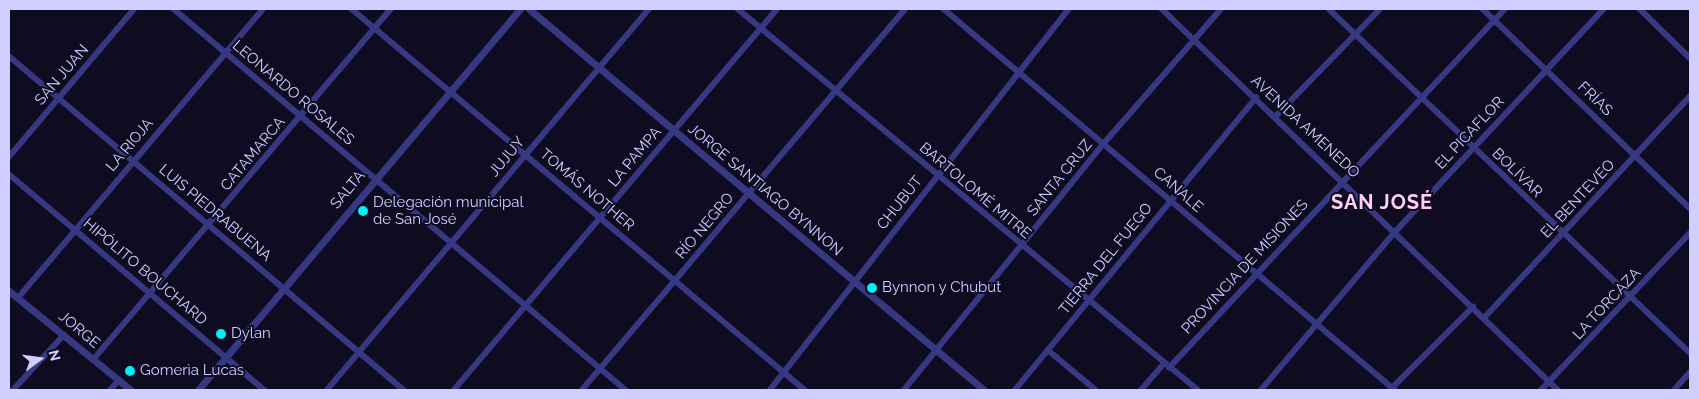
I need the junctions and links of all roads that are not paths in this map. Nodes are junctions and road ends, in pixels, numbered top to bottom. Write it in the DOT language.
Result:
graph roads {
  1 [pos="134,9"];
  2 [pos="174,9"];
  3 [pos="263,9"];
  4 [pos="352,9"];
  5 [pos="391,9"];
  6 [pos="520,9"];
  7 [pos="529,9"];
  8 [pos="648,9"];
  9 [pos="738,9"];
  10 [pos="777,9"];
  11 [pos="905,9"];
  12 [pos="944,9"];
  13 [pos="1069,9"];
  14 [pos="1162,9"];
  15 [pos="1221,9"];
  16 [pos="1329,9"];
  17 [pos="1380,9"];
  18 [pos="1483,9"];
  19 [pos="1505,9"];
  20 [pos="1604,9"];
  21 [pos="1640,9"];
  22 [pos="1494,20"];
  23 [pos="375,28"];
  24 [pos="760,28"];
  25 [pos="1356,34"];
  26 [pos="1193,38"];
  27 [pos="225,53"];
  28 [pos="9,56"];
  29 [pos="1690,58"];
  30 [pos="598,67"];
  31 [pos="1546,69"];
  32 [pos="1019,73"];
  33 [pos="837,91"];
  34 [pos="450,93"];
  35 [pos="1690,96"];
  36 [pos="59,98"];
  37 [pos="1256,98"];
  38 [pos="1421,98"];
  39 [pos="301,116"];
  40 [pos="1276,116"];
  41 [pos="673,130"];
  42 [pos="1105,142"];
  43 [pos="1473,148"];
  44 [pos="525,155"];
  45 [pos="1636,156"];
  46 [pos="9,157"];
  47 [pos="134,160"];
  48 [pos="9,174"];
  49 [pos="938,176"];
  50 [pos="376,180"];
  51 [pos="1343,181"];
  52 [pos="748,194"];
  53 [pos="1170,200"];
  54 [pos="1690,208"];
  55 [pos="600,218"];
  56 [pos="208,226"];
  57 [pos="75,230"];
  58 [pos="1395,232"];
  59 [pos="1563,234"];
  60 [pos="1690,234"];
  61 [pos="450,242"];
  62 [pos="1022,247"];
  63 [pos="1255,272"];
  64 [pos="675,281"];
  65 [pos="854,282"];
  66 [pos="284,288"];
  67 [pos="9,290"];
  68 [pos="150,294"];
  69 [pos="18,298"];
  70 [pos="1630,298"];
  71 [pos="1087,301"];
  72 [pos="526,306"];
  73 [pos="1472,307"];
  74 [pos="1484,318"];
  75 [pos="1316,324"];
  76 [pos="64,335"];
  77 [pos="936,350"];
  78 [pos="1048,350"];
  79 [pos="359,352"];
  80 [pos="1690,353"];
  81 [pos="226,357"];
  82 [pos="93,360"];
  83 [pos="1167,366"];
  84 [pos="600,368"];
  85 [pos="784,372"];
  86 [pos="1690,372"];
  87 [pos="119,380"];
  88 [pos="1550,382"];
  89 [pos="1392,389"];
  90 [pos="13,390"];
  91 [pos="110,390"];
  92 [pos="131,390"];
  93 [pos="198,390"];
  94 [pos="265,390"];
  95 [pos="327,390"];
  96 [pos="404,390"];
  97 [pos="454,390"];
  98 [pos="582,390"];
  99 [pos="626,390"];
  100 [pos="770,390"];
  101 [pos="805,390"];
  102 [pos="904,390"];
  103 [pos="984,390"];
  104 [pos="1016,390"];
  105 [pos="1096,390"];
  106 [pos="1141,390"];
  107 [pos="1198,390"];
  108 [pos="1261,390"];
  109 [pos="1541,390"];
  110 [pos="1558,390"];
  111 [pos="1674,390"];
  1 -- 36 [label="street, SAN JUAN"];
  2 -- 27 [label="street, LEONARDO ROSALES"];
  3 -- 27 [label="street, LA RIOJA"];
  4 -- 23 [label="street, TOMÁS NOTHER"];
  5 -- 23 [label="street, CATAMARCA"];
  6 -- 34 [label="street, SALTA"];
  7 -- 30 [label="street, JORGE SANTIAGO BYNNON"];
  8 -- 30 [label="street, JUJUY"];
  9 -- 24 [label="street, BARTOLOMÉ MITRE"];
  10 -- 24 [label="street, LA PAMPA"];
  11 -- 33 [label="street, RÍO NEGRO"];
  12 -- 32 [label="street, CANALE"];
  13 -- 32 [label="street, CHUBUT"];
  14 -- 26 [label="street, AVENIDA AMENEDO"];
  15 -- 26 [label="street, SANTA CRUZ"];
  16 -- 25 [label="street, BOLÍVAR"];
  17 -- 25 [label="street"];
  18 -- 22 [label="street, FRÍAS"];
  19 -- 22 [label="street, PROVINCIA DE MISIONES"];
  20 -- 31 [label="street, EL PICAFLOR"];
  21 -- 29 [label="street"];
  22 -- 31 [label="street, FRÍAS"];
  22 -- 38 [label="street, PROVINCIA DE MISIONES"];
  23 -- 34 [label="street, TOMÁS NOTHER"];
  23 -- 39 [label="street, CATAMARCA"];
  24 -- 33 [label="street, BARTOLOMÉ MITRE"];
  24 -- 41 [label="street, LA PAMPA"];
  25 -- 38 [label="street, BOLÍVAR"];
  25 -- 40 [label="street"];
  26 -- 37 [label="street, AVENIDA AMENEDO"];
  26 -- 42 [label="street, SANTA CRUZ"];
  27 -- 39 [label="street, LEONARDO ROSALES"];
  27 -- 47 [label="street, LA RIOJA"];
  28 -- 36 [label="street, LUIS PIEDRABUENA"];
  30 -- 41 [label="street, JORGE SANTIAGO BYNNON"];
  30 -- 44 [label="street, JUJUY"];
  31 -- 43 [label="street, EL PICAFLOR"];
  31 -- 45 [label="street, FRÍAS"];
  32 -- 42 [label="street, CANALE"];
  32 -- 49 [label="street, CHUBUT"];
  33 -- 49 [label="street, BARTOLOMÉ MITRE"];
  33 -- 52 [label="street, RÍO NEGRO"];
  34 -- 44 [label="street, TOMÁS NOTHER"];
  34 -- 50 [label="street, SALTA"];
  35 -- 45 [label="street, EL BENTEVEO"];
  36 -- 46 [label="street, SAN JUAN"];
  36 -- 47 [label="street, LUIS PIEDRABUENA"];
  37 -- 40 [label="street, AVENIDA AMENEDO"];
  37 -- 53 [label="street, TIERRA DEL FUEGO"];
  38 -- 43 [label="street, BOLÍVAR"];
  38 -- 51 [label="street, PROVINCIA DE MISIONES"];
  39 -- 50 [label="street, LEONARDO ROSALES"];
  39 -- 56 [label="street, CATAMARCA"];
  40 -- 51 [label="street, AVENIDA AMENEDO"];
  41 -- 52 [label="street, JORGE SANTIAGO BYNNON"];
  41 -- 55 [label="street, LA PAMPA"];
  42 -- 53 [label="street, CANALE"];
  42 -- 62 [label="street, SANTA CRUZ"];
  43 -- 58 [label="street, EL PICAFLOR"];
  43 -- 59 [label="street, BOLÍVAR"];
  44 -- 55 [label="street, TOMÁS NOTHER"];
  44 -- 61 [label="street, JUJUY"];
  45 -- 54 [label="street, FRÍAS"];
  45 -- 59 [label="street, EL BENTEVEO"];
  47 -- 56 [label="street, LUIS PIEDRABUENA"];
  47 -- 57 [label="street, LA RIOJA"];
  48 -- 57 [label="street, HIPÓLITO BOUCHARD"];
  49 -- 62 [label="street, BARTOLOMÉ MITRE"];
  49 -- 65 [label="street, CHUBUT"];
  50 -- 61 [label="street, LEONARDO ROSALES"];
  50 -- 66 [label="street, SALTA"];
  51 -- 58 [label="street, AVENIDA AMENEDO"];
  51 -- 63 [label="street, PROVINCIA DE MISIONES"];
  52 -- 64 [label="street, RÍO NEGRO"];
  52 -- 65 [label="street, JORGE SANTIAGO BYNNON"];
  53 -- 63 [label="street, CANALE"];
  53 -- 71 [label="street, TIERRA DEL FUEGO"];
  55 -- 64 [label="street, TOMÁS NOTHER"];
  55 -- 72 [label="street, LA PAMPA"];
  56 -- 66 [label="street, LUIS PIEDRABUENA"];
  56 -- 68 [label="street, CATAMARCA"];
  57 -- 68 [label="street, HIPÓLITO BOUCHARD"];
  57 -- 69 [label="street, LA RIOJA"];
  58 -- 73 [label="street, AVENIDA AMENEDO"];
  58 -- 75 [label="street, EL PICAFLOR"];
  59 -- 70 [label="street, BOLÍVAR"];
  59 -- 74 [label="street, EL BENTEVEO"];
  60 -- 70 [label="street, LA TORCAZA"];
  61 -- 72 [label="street, LEONARDO ROSALES"];
  61 -- 79 [label="street, JUJUY"];
  62 -- 71 [label="street, BARTOLOMÉ MITRE"];
  62 -- 77 [label="street, SANTA CRUZ"];
  63 -- 75 [label="street, CANALE"];
  63 -- 83 [label="street, PROVINCIA DE MISIONES"];
  64 -- 84 [label="street, RÍO NEGRO"];
  64 -- 85 [label="street, TOMÁS NOTHER"];
  65 -- 77 [label="street, JORGE SANTIAGO BYNNON"];
  65 -- 85 [label="street, CHUBUT"];
  66 -- 79 [label="street, LUIS PIEDRABUENA"];
  66 -- 81 [label="street, SALTA"];
  67 -- 69 [label="street, JORGE"];
  68 -- 81 [label="street, HIPÓLITO BOUCHARD"];
  68 -- 82 [label="street, CATAMARCA"];
  69 -- 76 [label="street, JORGE"];
  70 -- 80 [label="street, BOLÍVAR"];
  70 -- 88 [label="street, LA TORCAZA"];
  71 -- 78 [label="street, TIERRA DEL FUEGO"];
  71 -- 83 [label="street, BARTOLOMÉ MITRE"];
  72 -- 84 [label="street, LEONARDO ROSALES"];
  72 -- 97 [label="street, LA PAMPA"];
  73 -- 74 [label="street, AVENIDA AMENEDO"];
  73 -- 89 [label="street"];
  74 -- 88 [label="street, AVENIDA AMENEDO"];
  75 -- 89 [label="street, CANALE"];
  75 -- 108 [label="street, EL PICAFLOR"];
  76 -- 82 [label="street, JORGE"];
  76 -- 90 [label="street"];
  77 -- 102 [label="street, SANTA CRUZ"];
  77 -- 103 [label="street, JORGE SANTIAGO BYNNON"];
  78 -- 104 [label="street, TIERRA DEL FUEGO"];
  78 -- 105 [label="street"];
  79 -- 95 [label="street, JUJUY"];
  79 -- 96 [label="street, LUIS PIEDRABUENA"];
  81 -- 93 [label="street, SALTA"];
  81 -- 94 [label="street, HIPÓLITO BOUCHARD"];
  82 -- 87 [label="street, JORGE"];
  83 -- 106 [label="street, PROVINCIA DE MISIONES"];
  83 -- 107 [label="street, BARTOLOMÉ MITRE"];
  84 -- 98 [label="street, RÍO NEGRO"];
  84 -- 99 [label="street, LEONARDO ROSALES"];
  85 -- 100 [label="street, CHUBUT"];
  85 -- 101 [label="street, TOMÁS NOTHER"];
  86 -- 111 [label="street"];
  87 -- 91 [label="street"];
  87 -- 92 [label="street, JORGE"];
  88 -- 109 [label="street, LA TORCAZA"];
  88 -- 110 [label="street, AVENIDA AMENEDO"];
}
